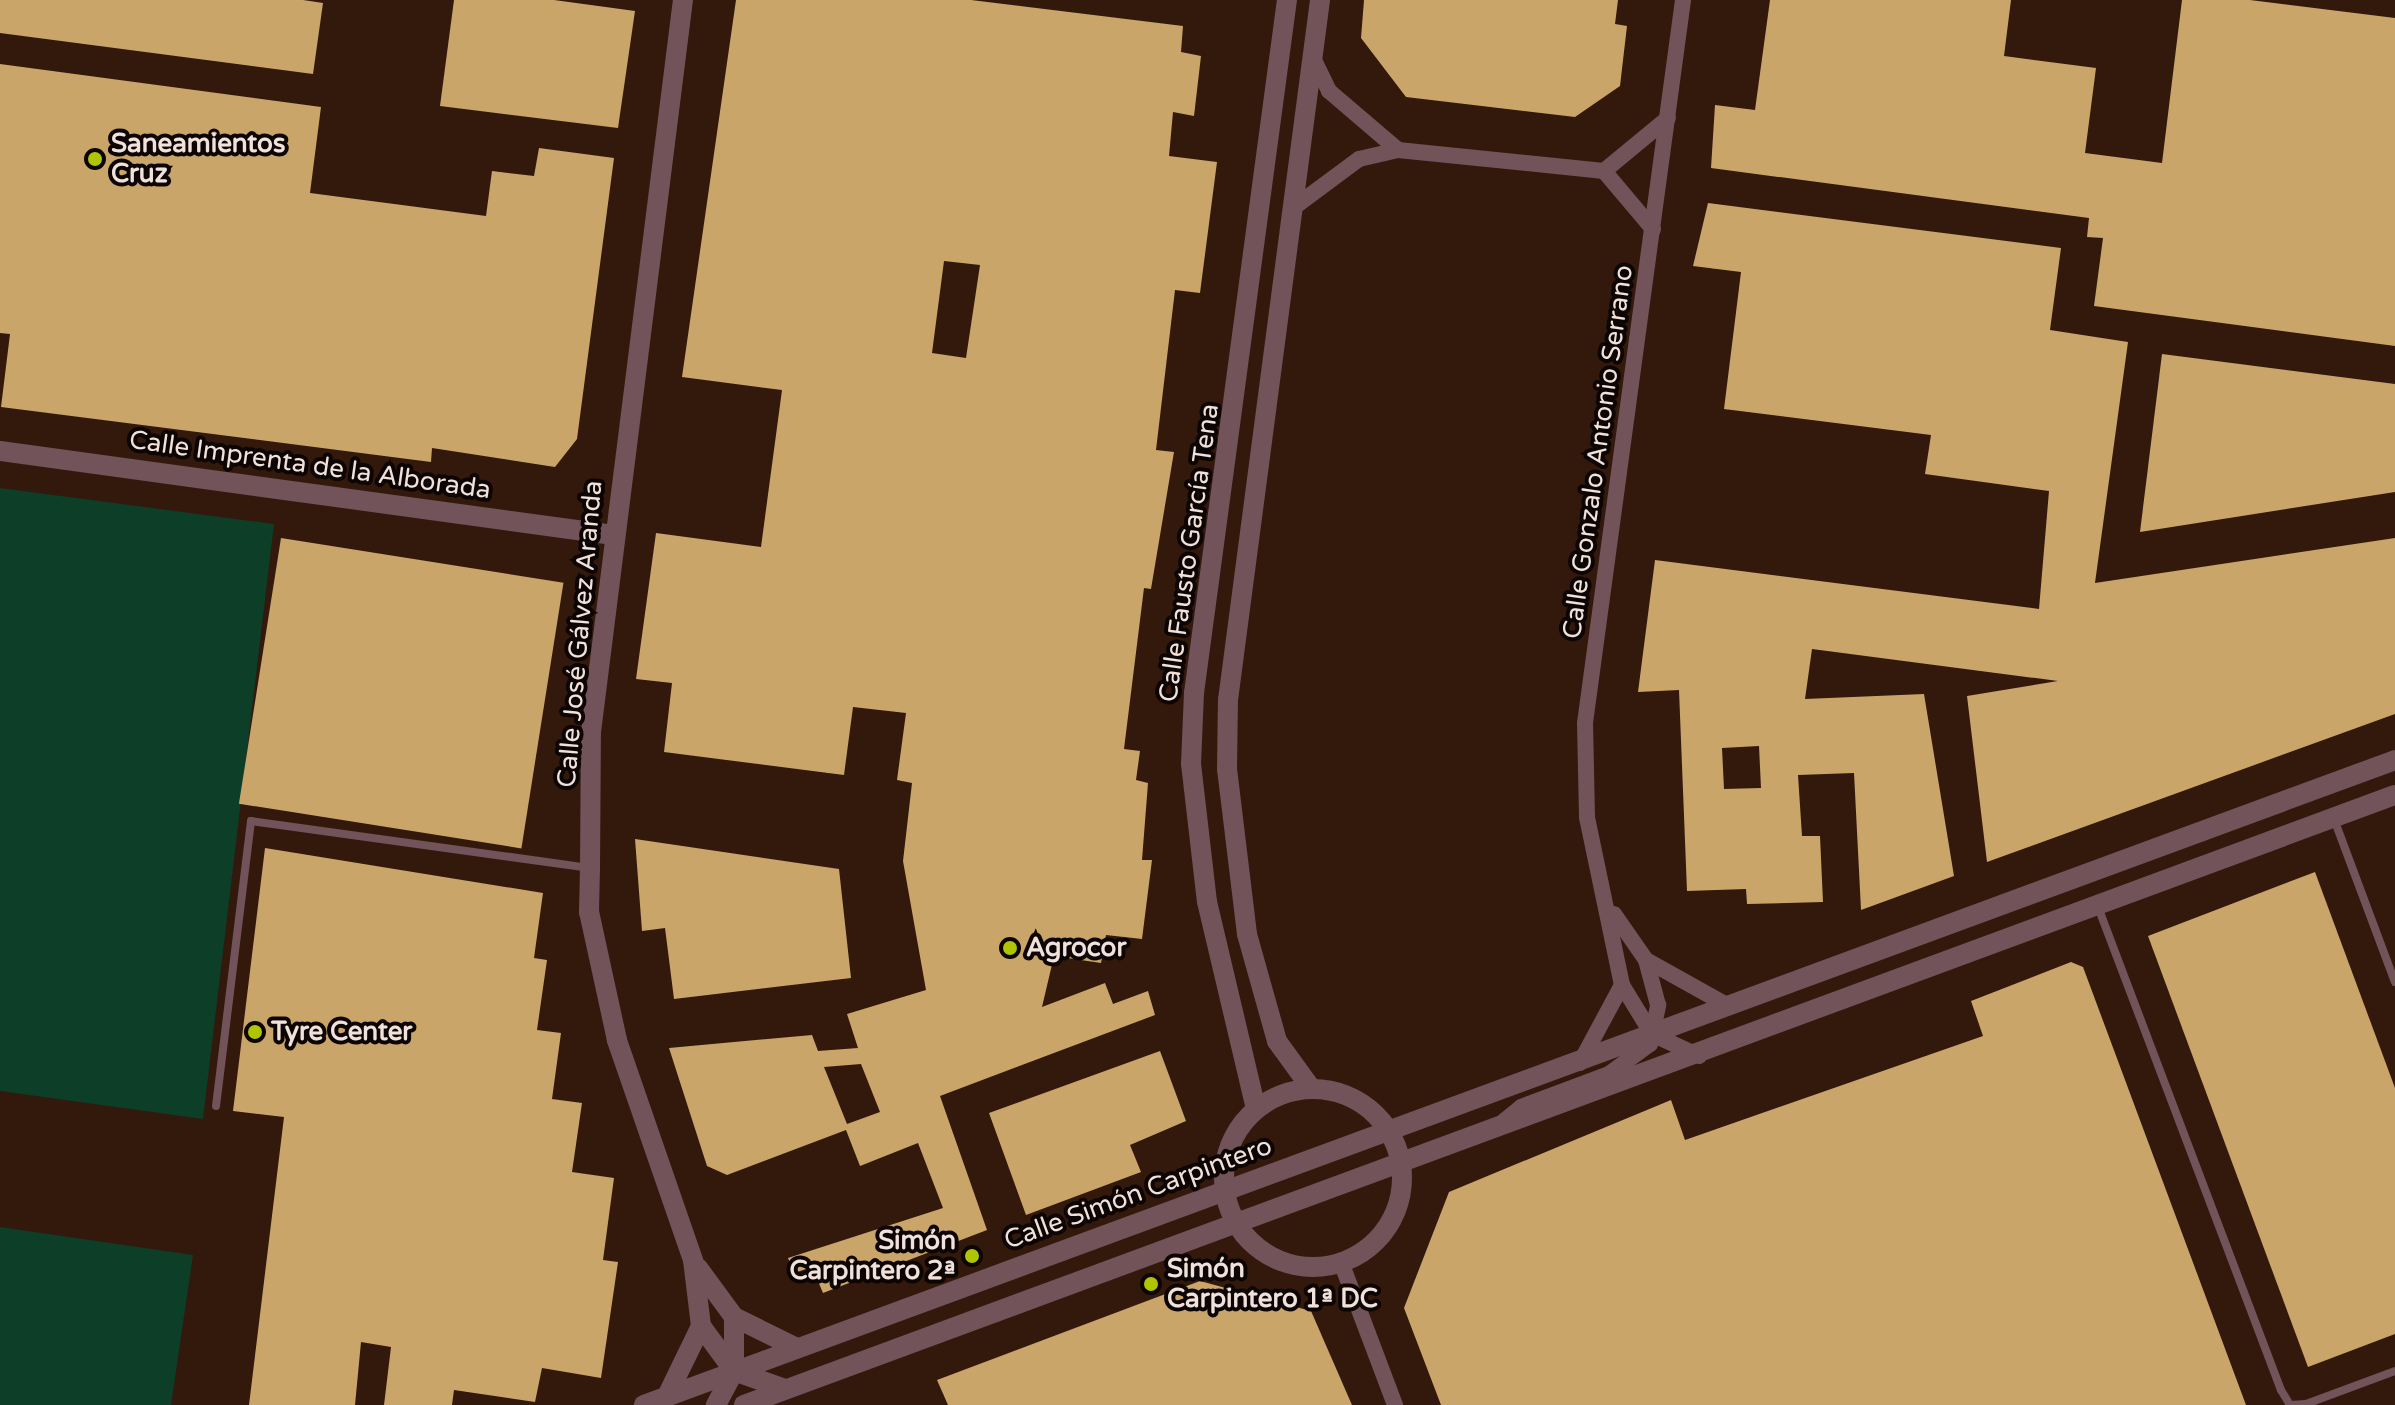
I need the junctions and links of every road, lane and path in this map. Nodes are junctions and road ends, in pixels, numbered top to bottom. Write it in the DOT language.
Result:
graph roads {
  1 [pos="683,0"];
  2 [pos="1287,0"];
  3 [pos="1320,0"];
  4 [pos="1683,0"];
  5 [pos="1313,58"];
  6 [pos="1668,118"];
  7 [pos="1398,150"];
  8 [pos="1604,171"];
  9 [pos="1297,205"];
  10 [pos="1653,229"];
  11 [pos="0,451"];
  12 [pos="613,535"];
  13 [pos="2395,760"];
  14 [pos="2395,795"];
  15 [pos="2271,806"];
  16 [pos="2334,818"];
  17 [pos="2220,825"];
  18 [pos="2284,836"];
  19 [pos="2233,856"];
  20 [pos="590,868"];
  21 [pos="2098,907"];
  22 [pos="1611,910"];
  23 [pos="1933,932"];
  24 [pos="1891,948"];
  25 [pos="1646,960"];
  26 [pos="1946,963"];
  27 [pos="1905,979"];
  28 [pos="2395,982"];
  29 [pos="1622,985"];
  30 [pos="1730,1007"];
  31 [pos="1652,1034"];
  32 [pos="1699,1056"];
  33 [pos="1580,1063"];
  34 [pos="1311,1088"];
  35 [pos="216,1106"];
  36 [pos="1256,1109"];
  37 [pos="1388,1130"];
  38 [pos="1484,1136"];
  39 [pos="1402,1167"];
  40 [pos="1224,1189"];
  41 [pos="1237,1224"];
  42 [pos="693,1260"];
  43 [pos="1341,1262"];
  44 [pos="734,1317"];
  45 [pos="701,1326"];
  46 [pos="797,1348"];
  47 [pos="734,1371"];
  48 [pos="2395,1371"];
  49 [pos="785,1389"];
  50 [pos="667,1396"];
  51 [pos="644,1405"];
  52 [pos="716,1405"];
  53 [pos="744,1405"];
  54 [pos="1395,1405"];
  1 -- 12 [label="street, Calle José Gálvez Aranda"];
  2 -- 36 [label="street, Calle Fausto García Tena"];
  3 -- 5 [label="street"];
  4 -- 6 [label="street, Calle Gonzalo Antonio Serrano"];
  5 -- 7 [label="street"];
  5 -- 9 [label="street"];
  6 -- 8 [label="street"];
  6 -- 10 [label="street, Calle Gonzalo Antonio Serrano"];
  7 -- 8 [label="street"];
  7 -- 9 [label="street"];
  8 -- 10 [label="street"];
  9 -- 34 [label="street"];
  10 -- 22 [label="street, Calle Gonzalo Antonio Serrano"];
  11 -- 12 [label="street, Calle Imprenta de la Alborada"];
  12 -- 20 [label="street, Calle José Gálvez Aranda"];
  13 -- 15 [label="street, Calle Simón Carpintero"];
  14 -- 16 [label="street, Calle Simón Carpintero"];
  15 -- 17 [label="street, Calle Simón Carpintero"];
  15 -- 18 [label="street"];
  16 -- 18 [label="street, Calle Simón Carpintero"];
  16 -- 28 [label="lane"];
  17 -- 19 [label="street"];
  17 -- 23 [label="street, Calle Simón Carpintero"];
  18 -- 19 [label="street, Calle Simón Carpintero"];
  19 -- 21 [label="street, Calle Simón Carpintero"];
  20 -- 35 [label="lane"];
  20 -- 42 [label="street, Calle José Gálvez Aranda"];
  21 -- 26 [label="street, Calle Simón Carpintero"];
  21 -- 48 [label="lane"];
  22 -- 25 [label="street, Calle Gonzalo Antonio Serrano"];
  22 -- 29 [label="street, Calle Gonzalo Antonio Serrano"];
  23 -- 24 [label="street, Calle Simón Carpintero"];
  23 -- 26 [label="street"];
  24 -- 27 [label="street"];
  24 -- 30 [label="street, Calle Simón Carpintero"];
  25 -- 30 [label="street, Calle Gonzalo Antonio Serrano"];
  25 -- 31 [label="street, Calle Gonzalo Antonio Serrano"];
  26 -- 27 [label="street, Calle Simón Carpintero"];
  27 -- 32 [label="street, Calle Simón Carpintero"];
  29 -- 31 [label="street, Calle Gonzalo Antonio Serrano"];
  29 -- 33 [label="street"];
  30 -- 31 [label="street, Calle Simón Carpintero"];
  31 -- 32 [label="street"];
  31 -- 33 [label="street, Calle Simón Carpintero"];
  31 -- 38 [label="street, Calle Simón Carpintero"];
  32 -- 38 [label="street, Calle Simón Carpintero"];
  33 -- 37 [label="street, Calle Simón Carpintero"];
  34 -- 36 [label="street"];
  34 -- 37 [label="street"];
  36 -- 40 [label="street"];
  37 -- 39 [label="street"];
  37 -- 40 [label="street, Calle Simón Carpintero"];
  38 -- 39 [label="street, Calle Simón Carpintero"];
  39 -- 41 [label="street, Calle Simón Carpintero"];
  39 -- 43 [label="street"];
  40 -- 41 [label="street"];
  40 -- 46 [label="street, Calle Simón Carpintero"];
  41 -- 43 [label="street"];
  41 -- 49 [label="street, Calle Simón Carpintero"];
  42 -- 44 [label="street, Calle José Gálvez Aranda"];
  42 -- 45 [label="street, Calle José Gálvez Aranda"];
  43 -- 54 [label="street"];
  44 -- 46 [label="street, Calle José Gálvez Aranda"];
  44 -- 47 [label="street"];
  45 -- 47 [label="street"];
  45 -- 50 [label="street"];
  46 -- 47 [label="street, Calle Simón Carpintero"];
  47 -- 49 [label="street"];
  47 -- 50 [label="street, Calle Simón Carpintero"];
  47 -- 52 [label="street"];
  49 -- 53 [label="street, Calle Simón Carpintero"];
  50 -- 51 [label="street, Calle Simón Carpintero"];
}
